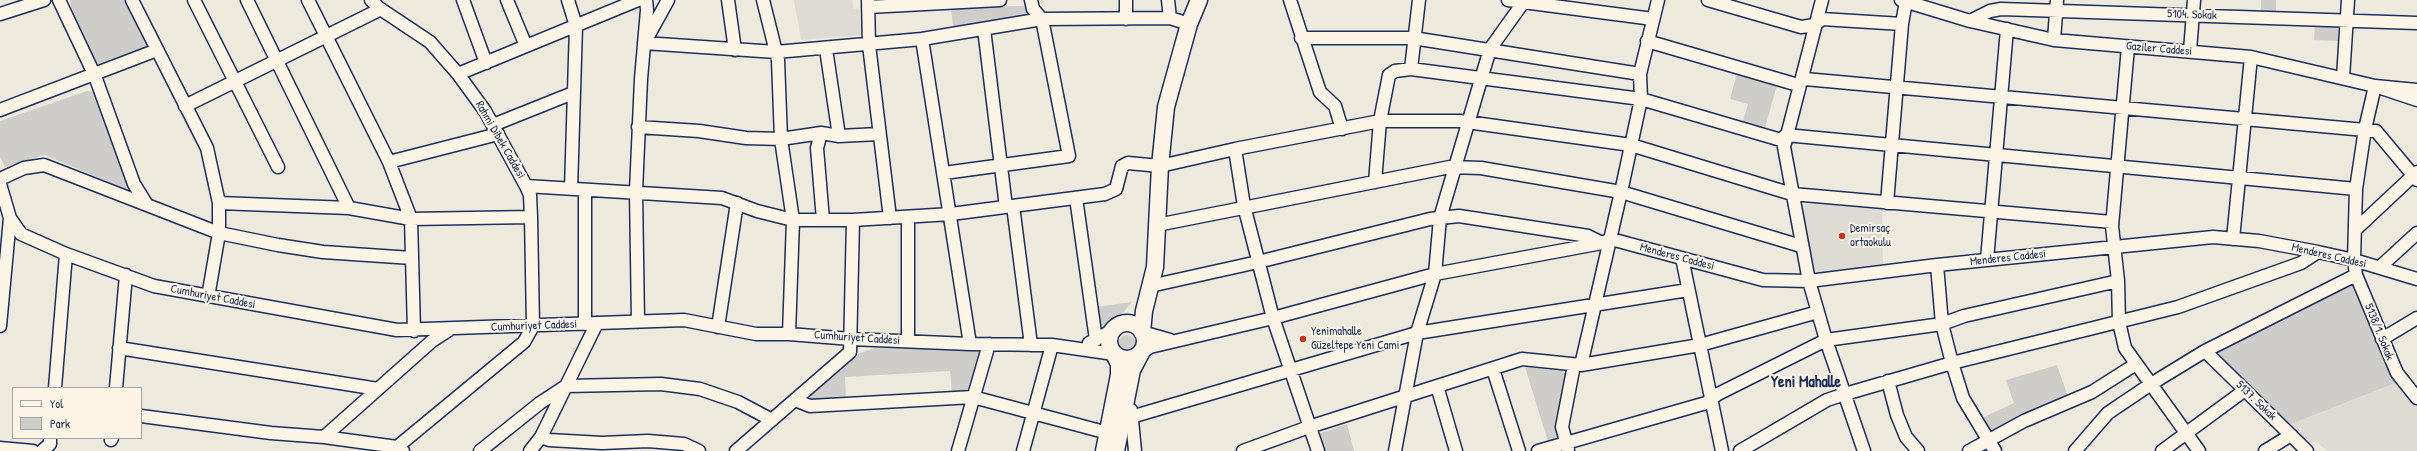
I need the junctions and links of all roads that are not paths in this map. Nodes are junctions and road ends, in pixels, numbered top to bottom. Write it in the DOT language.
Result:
graph roads {
  1 [pos="44,0"];
  2 [pos="60,0"];
  3 [pos="132,0"];
  4 [pos="194,0"];
  5 [pos="247,0"];
  6 [pos="308,0"];
  7 [pos="371,0"];
  8 [pos="462,0"];
  9 [pos="508,0"];
  10 [pos="568,0"];
  11 [pos="638,0"];
  12 [pos="646,0"];
  13 [pos="668,0"];
  14 [pos="728,0"];
  15 [pos="762,0"];
  16 [pos="1000,0"];
  17 [pos="1031,0"];
  18 [pos="1126,0"];
  19 [pos="1168,0"];
  20 [pos="1199,0"];
  21 [pos="1290,0"];
  22 [pos="1419,0"];
  23 [pos="1508,0"];
  24 [pos="1658,0"];
  25 [pos="1708,0"];
  26 [pos="1822,0"];
  27 [pos="2194,0"];
  28 [pos="2348,0"];
  29 [pos="1524,1"];
  30 [pos="1904,1"];
  31 [pos="868,4"];
  32 [pos="2056,6"];
  33 [pos="381,9"];
  34 [pos="0,14"];
  35 [pos="2194,15"];
  36 [pos="1170,18"];
  37 [pos="1042,19"];
  38 [pos="1126,19"];
  39 [pos="1653,19"];
  40 [pos="2347,19"];
  41 [pos="1970,21"];
  42 [pos="2417,23"];
  43 [pos="1189,24"];
  44 [pos="1815,24"];
  45 [pos="1902,24"];
  46 [pos="576,26"];
  47 [pos="984,29"];
  48 [pos="2007,29"];
  49 [pos="326,36"];
  50 [pos="1301,38"];
  51 [pos="1413,38"];
  52 [pos="922,39"];
  53 [pos="2054,40"];
  54 [pos="1647,41"];
  55 [pos="644,42"];
  56 [pos="869,45"];
  57 [pos="526,46"];
  58 [pos="2128,46"];
  59 [pos="826,49"];
  60 [pos="1490,49"];
  61 [pos="158,50"];
  62 [pos="735,50"];
  63 [pos="2190,51"];
  64 [pos="776,52"];
  65 [pos="2251,57"];
  66 [pos="277,61"];
  67 [pos="486,62"];
  68 [pos="1411,69"];
  69 [pos="458,74"];
  70 [pos="1640,74"];
  71 [pos="95,76"];
  72 [pos="2343,78"];
  73 [pos="1480,79"];
  74 [pos="235,82"];
  75 [pos="1798,86"];
  76 [pos="2375,86"];
  77 [pos="1897,88"];
  78 [pos="2417,90"];
  79 [pos="573,93"];
  80 [pos="2001,97"];
  81 [pos="1641,99"];
  82 [pos="2417,100"];
  83 [pos="185,106"];
  84 [pos="2122,108"];
  85 [pos="0,110"];
  86 [pos="2245,119"];
  87 [pos="1380,121"];
  88 [pos="1468,122"];
  89 [pos="638,127"];
  90 [pos="496,129"];
  91 [pos="1342,129"];
  92 [pos="2365,129"];
  93 [pos="821,133"];
  94 [pos="879,134"];
  95 [pos="1786,135"];
  96 [pos="839,136"];
  97 [pos="781,139"];
  98 [pos="1631,145"];
  99 [pos="1892,146"];
  100 [pos="1235,149"];
  101 [pos="1996,155"];
  102 [pos="389,162"];
  103 [pos="1001,165"];
  104 [pos="1160,166"];
  105 [pos="278,167"];
  106 [pos="1456,167"];
  107 [pos="2117,167"];
  108 [pos="944,173"];
  109 [pos="2416,176"];
  110 [pos="2239,178"];
  111 [pos="0,179"];
  112 [pos="1375,182"];
  113 [pos="0,184"];
  114 [pos="526,186"];
  115 [pos="571,189"];
  116 [pos="2356,189"];
  117 [pos="585,190"];
  118 [pos="636,191"];
  119 [pos="1621,192"];
  120 [pos="1792,194"];
  121 [pos="1076,198"];
  122 [pos="220,203"];
  123 [pos="737,203"];
  124 [pos="1887,203"];
  125 [pos="147,205"];
  126 [pos="1244,206"];
  127 [pos="1010,207"];
  128 [pos="349,208"];
  129 [pos="1991,212"];
  130 [pos="951,214"];
  131 [pos="532,216"];
  132 [pos="908,217"];
  133 [pos="10,218"];
  134 [pos="890,218"];
  135 [pos="1440,218"];
  136 [pos="412,219"];
  137 [pos="793,220"];
  138 [pos="823,220"];
  139 [pos="853,220"];
  140 [pos="2112,222"];
  141 [pos="1157,225"];
  142 [pos="2355,230"];
  143 [pos="219,233"];
  144 [pos="2417,233"];
  145 [pos="2233,239"];
  146 [pos="1606,241"];
  147 [pos="1801,246"];
  148 [pos="2114,247"];
  149 [pos="2318,252"];
  150 [pos="66,254"];
  151 [pos="412,258"];
  152 [pos="1682,258"];
  153 [pos="1987,260"];
  154 [pos="2354,260"];
  155 [pos="1258,262"];
  156 [pos="1937,265"];
  157 [pos="2380,268"];
  158 [pos="1435,274"];
  159 [pos="126,275"];
  160 [pos="2356,275"];
  161 [pos="2417,279"];
  162 [pos="1809,281"];
  163 [pos="2118,281"];
  164 [pos="1150,286"];
  165 [pos="1688,290"];
  166 [pos="208,297"];
  167 [pos="1595,304"];
  168 [pos="1818,312"];
  169 [pos="1273,318"];
  170 [pos="2417,318"];
  171 [pos="638,322"];
  172 [pos="2119,322"];
  173 [pos="591,324"];
  174 [pos="1942,324"];
  175 [pos="0,326"];
  176 [pos="533,326"];
  177 [pos="718,327"];
  178 [pos="1114,329"];
  179 [pos="450,330"];
  180 [pos="414,331"];
  181 [pos="1142,332"];
  182 [pos="1417,333"];
  183 [pos="789,334"];
  184 [pos="851,339"];
  185 [pos="2382,339"];
  186 [pos="1096,340"];
  187 [pos="1175,340"];
  188 [pos="1826,340"];
  189 [pos="908,341"];
  190 [pos="970,344"];
  191 [pos="989,344"];
  192 [pos="1031,345"];
  193 [pos="1052,345"];
  194 [pos="1700,345"];
  195 [pos="119,348"];
  196 [pos="2205,351"];
  197 [pos="1141,353"];
  198 [pos="1114,354"];
  199 [pos="1952,363"];
  200 [pos="2136,364"];
  201 [pos="1577,365"];
  202 [pos="1493,369"];
  203 [pos="1290,372"];
  204 [pos="1129,380"];
  205 [pos="1888,381"];
  206 [pos="2151,384"];
  207 [pos="566,386"];
  208 [pos="1437,386"];
  209 [pos="54,387"];
  210 [pos="116,387"];
  211 [pos="378,389"];
  212 [pos="2245,390"];
  213 [pos="1845,394"];
  214 [pos="1404,395"];
  215 [pos="974,397"];
  216 [pos="2417,398"];
  217 [pos="795,400"];
  218 [pos="1712,400"];
  219 [pos="1034,414"];
  220 [pos="142,416"];
  221 [pos="1131,417"];
  222 [pos="772,420"];
  223 [pos="1309,427"];
  224 [pos="1108,433"];
  225 [pos="2186,434"];
  226 [pos="2291,435"];
  227 [pos="324,437"];
  228 [pos="541,437"];
  229 [pos="50,439"];
  230 [pos="1988,439"];
  231 [pos="1567,447"];
  232 [pos="0,448"];
  233 [pos="400,449"];
  234 [pos="1452,450"];
  235 [pos="1722,450"];
  236 [pos="1863,450"];
  237 [pos="33,451"];
  238 [pos="42,451"];
  239 [pos="480,451"];
  240 [pos="530,451"];
  241 [pos="699,451"];
  242 [pos="736,451"];
  243 [pos="958,451"];
  244 [pos="1023,451"];
  245 [pos="1104,451"];
  246 [pos="1116,451"];
  247 [pos="1135,451"];
  248 [pos="1244,451"];
  249 [pos="1318,451"];
  250 [pos="1395,451"];
  251 [pos="1519,451"];
  252 [pos="1538,451"];
  253 [pos="1740,451"];
  254 [pos="1918,451"];
  255 [pos="1969,451"];
  256 [pos="1996,451"];
  257 [pos="2075,451"];
  258 [pos="2162,451"];
  259 [pos="2199,451"];
  260 [pos="2265,451"];
  261 [pos="2307,451"];
  1 -- 34 [label="street"];
  2 -- 71 [label="street"];
  3 -- 61 [label="street"];
  4 -- 74 [label="street"];
  5 -- 66 [label="street"];
  6 -- 49 [label="street"];
  7 -- 33 [label="street, Rahmi Dibek Caddesi"];
  8 -- 67 [label="street"];
  9 -- 57 [label="street"];
  10 -- 46 [label="street"];
  11 -- 46 [label="street"];
  12 -- 55 [label="street"];
  13 -- 55 [label="street"];
  14 -- 62 [label="street"];
  15 -- 64 [label="street"];
  16 -- 31 [label="street"];
  17 -- 37 [label="street"];
  18 -- 38 [label="street"];
  19 -- 36 [label="street"];
  20 -- 43 [label="main road"];
  21 -- 50 [label="street"];
  22 -- 51 [label="street"];
  23 -- 29 [label="street"];
  24 -- 39 [label="street"];
  25 -- 44 [label="street"];
  26 -- 44 [label="street"];
  27 -- 35 [label="street"];
  28 -- 40 [label="street"];
  29 -- 39 [label="street"];
  29 -- 60 [label="street"];
  30 -- 41 [label="street, Gaziler Caddesi"];
  30 -- 45 [label="street"];
  31 -- 56 [label="street"];
  32 -- 35 [label="street, 5104. Sokak"];
  32 -- 41 [label="street, 5104. Sokak"];
  32 -- 53 [label="street"];
  33 -- 49 [label="street"];
  33 -- 69 [label="street, Rahmi Dibek Caddesi"];
  35 -- 40 [label="street, 5104. Sokak"];
  35 -- 63 [label="street"];
  36 -- 38 [label="street"];
  36 -- 43 [label="street"];
  37 -- 38 [label="street"];
  37 -- 47 [label="street"];
  37 -- 103 [label="street"];
  39 -- 54 [label="street"];
  40 -- 42 [label="street, 5104. Sokak"];
  40 -- 72 [label="street"];
  41 -- 48 [label="street, Gaziler Caddesi"];
  43 -- 104 [label="main road"];
  44 -- 45 [label="street"];
  44 -- 75 [label="street"];
  45 -- 77 [label="street"];
  46 -- 57 [label="street"];
  46 -- 79 [label="street"];
  47 -- 52 [label="street"];
  47 -- 103 [label="street"];
  48 -- 53 [label="street, Gaziler Caddesi"];
  48 -- 80 [label="street"];
  49 -- 66 [label="street"];
  49 -- 102 [label="street"];
  50 -- 51 [label="street"];
  50 -- 91 [label="street"];
  51 -- 60 [label="street"];
  51 -- 68 [label="street"];
  52 -- 56 [label="street"];
  52 -- 108 [label="street"];
  53 -- 58 [label="street, Gaziler Caddesi"];
  54 -- 70 [label="street"];
  54 -- 75 [label="street"];
  55 -- 62 [label="street"];
  55 -- 89 [label="street"];
  56 -- 59 [label="street"];
  56 -- 94 [label="street"];
  57 -- 67 [label="street"];
  58 -- 63 [label="street, Gaziler Caddesi"];
  58 -- 84 [label="street"];
  59 -- 64 [label="street"];
  59 -- 96 [label="street"];
  60 -- 70 [label="street"];
  60 -- 73 [label="street"];
  61 -- 71 [label="street"];
  61 -- 83 [label="street"];
  62 -- 64 [label="street"];
  63 -- 65 [label="street, Gaziler Caddesi"];
  64 -- 97 [label="street"];
  65 -- 72 [label="street, Gaziler Caddesi"];
  65 -- 86 [label="street"];
  66 -- 74 [label="street"];
  66 -- 128 [label="street"];
  67 -- 69 [label="street"];
  68 -- 73 [label="street"];
  68 -- 87 [label="street"];
  69 -- 90 [label="street, Rahmi Dibek Caddesi"];
  70 -- 81 [label="street"];
  71 -- 85 [label="street"];
  71 -- 125 [label="street"];
  72 -- 76 [label="street, Gaziler Caddesi"];
  73 -- 81 [label="street"];
  73 -- 88 [label="street"];
  74 -- 83 [label="street"];
  74 -- 105 [label="street"];
  75 -- 77 [label="street"];
  75 -- 95 [label="street"];
  76 -- 78 [label="street"];
  76 -- 82 [label="street, Gaziler Caddesi"];
  76 -- 92 [label="street, 5138/1. Sokak"];
  77 -- 80 [label="street"];
  77 -- 99 [label="street"];
  79 -- 90 [label="street"];
  79 -- 115 [label="street"];
  80 -- 84 [label="street"];
  80 -- 101 [label="street"];
  81 -- 95 [label="street"];
  81 -- 98 [label="street"];
  83 -- 122 [label="street"];
  84 -- 86 [label="street"];
  84 -- 107 [label="street"];
  86 -- 92 [label="street"];
  86 -- 110 [label="street"];
  87 -- 88 [label="street"];
  87 -- 91 [label="street"];
  87 -- 112 [label="street"];
  88 -- 98 [label="street"];
  88 -- 106 [label="street"];
  89 -- 97 [label="street"];
  89 -- 118 [label="street"];
  90 -- 102 [label="street"];
  90 -- 114 [label="street, Rahmi Dibek Caddesi"];
  91 -- 100 [label="street"];
  92 -- 109 [label="street"];
  92 -- 116 [label="street, 5138/1. Sokak"];
  93 -- 96 [label="street"];
  93 -- 97 [label="street"];
  93 -- 138 [label="street"];
  94 -- 96 [label="street"];
  94 -- 134 [label="street"];
  95 -- 99 [label="street"];
  95 -- 120 [label="street"];
  97 -- 137 [label="street"];
  98 -- 119 [label="street"];
  98 -- 120 [label="street"];
  99 -- 101 [label="street"];
  99 -- 124 [label="street"];
  100 -- 104 [label="street"];
  100 -- 126 [label="street"];
  101 -- 107 [label="street"];
  101 -- 129 [label="street"];
  102 -- 136 [label="street"];
  103 -- 108 [label="street"];
  103 -- 127 [label="street"];
  104 -- 121 [label="street"];
  104 -- 141 [label="main road"];
  106 -- 112 [label="street"];
  106 -- 119 [label="street"];
  106 -- 135 [label="street"];
  107 -- 110 [label="street"];
  107 -- 140 [label="street"];
  108 -- 130 [label="street"];
  109 -- 142 [label="street"];
  110 -- 116 [label="street"];
  110 -- 145 [label="street"];
  111 -- 125 [label="street"];
  112 -- 126 [label="street"];
  113 -- 133 [label="street, Cumhuriyet Caddesi"];
  114 -- 115 [label="street"];
  114 -- 131 [label="street, Rahmi Dibek Caddesi"];
  115 -- 117 [label="street"];
  116 -- 142 [label="street, 5138/1. Sokak"];
  117 -- 118 [label="street"];
  117 -- 173 [label="street"];
  118 -- 123 [label="street"];
  118 -- 171 [label="street"];
  119 -- 146 [label="street"];
  119 -- 147 [label="street"];
  120 -- 124 [label="street"];
  120 -- 147 [label="street"];
  121 -- 127 [label="street"];
  121 -- 186 [label="street"];
  122 -- 128 [label="street"];
  122 -- 143 [label="street"];
  123 -- 137 [label="street"];
  123 -- 177 [label="street"];
  124 -- 129 [label="street"];
  125 -- 143 [label="street"];
  126 -- 141 [label="street"];
  126 -- 155 [label="street"];
  127 -- 130 [label="street"];
  127 -- 192 [label="street"];
  128 -- 136 [label="street"];
  129 -- 140 [label="street"];
  129 -- 153 [label="street"];
  130 -- 132 [label="street"];
  130 -- 190 [label="street"];
  131 -- 136 [label="street"];
  131 -- 176 [label="street, Rahmi Dibek Caddesi"];
  132 -- 134 [label="street"];
  132 -- 189 [label="street"];
  133 -- 150 [label="street, Cumhuriyet Caddesi"];
  133 -- 175 [label="street"];
  134 -- 139 [label="street"];
  135 -- 146 [label="street, Menderes Caddesi"];
  135 -- 155 [label="street, Menderes Caddesi"];
  135 -- 158 [label="street"];
  136 -- 151 [label="street"];
  137 -- 138 [label="street"];
  137 -- 183 [label="street"];
  138 -- 139 [label="street"];
  139 -- 184 [label="street"];
  140 -- 148 [label="street"];
  141 -- 164 [label="main road"];
  142 -- 154 [label="street, 5138/1. Sokak"];
  143 -- 151 [label="street"];
  143 -- 166 [label="street"];
  144 -- 157 [label="street"];
  145 -- 148 [label="street, Menderes Caddesi"];
  145 -- 149 [label="street, Menderes Caddesi"];
  146 -- 152 [label="street, Menderes Caddesi"];
  146 -- 158 [label="street"];
  146 -- 167 [label="street"];
  147 -- 162 [label="street"];
  148 -- 153 [label="street, Menderes Caddesi"];
  148 -- 163 [label="street"];
  149 -- 154 [label="street, Menderes Caddesi"];
  149 -- 172 [label="street"];
  150 -- 159 [label="street, Cumhuriyet Caddesi"];
  150 -- 209 [label="street"];
  151 -- 180 [label="street"];
  152 -- 162 [label="street, Menderes Caddesi"];
  152 -- 165 [label="street"];
  153 -- 156 [label="street, Menderes Caddesi"];
  154 -- 157 [label="street, Menderes Caddesi"];
  154 -- 160 [label="street, 5138/1. Sokak"];
  155 -- 164 [label="street, Menderes Caddesi"];
  155 -- 169 [label="street"];
  156 -- 162 [label="street, Menderes Caddesi"];
  156 -- 174 [label="street"];
  157 -- 161 [label="street, Menderes Caddesi"];
  158 -- 169 [label="street"];
  158 -- 182 [label="street"];
  159 -- 166 [label="street, Cumhuriyet Caddesi"];
  159 -- 195 [label="street"];
  160 -- 185 [label="street, 5138/1. Sokak"];
  160 -- 196 [label="street"];
  162 -- 168 [label="street"];
  163 -- 172 [label="street"];
  163 -- 174 [label="street"];
  164 -- 178 [label="main road"];
  164 -- 181 [label="main road"];
  165 -- 167 [label="street"];
  165 -- 194 [label="street"];
  166 -- 180 [label="street, Cumhuriyet Caddesi"];
  167 -- 182 [label="street"];
  167 -- 201 [label="street"];
  168 -- 188 [label="street"];
  168 -- 194 [label="street"];
  169 -- 187 [label="street"];
  169 -- 203 [label="street"];
  170 -- 185 [label="street"];
  171 -- 173 [label="street, Cumhuriyet Caddesi"];
  171 -- 177 [label="street, Cumhuriyet Caddesi"];
  172 -- 199 [label="street"];
  172 -- 200 [label="street"];
  173 -- 176 [label="street, Cumhuriyet Caddesi"];
  173 -- 207 [label="street"];
  174 -- 188 [label="street"];
  174 -- 199 [label="street"];
  176 -- 179 [label="street, Cumhuriyet Caddesi"];
  176 -- 233 [label="street"];
  177 -- 183 [label="street, Cumhuriyet Caddesi"];
  178 -- 181 [label="main road"];
  178 -- 186 [label="street"];
  178 -- 198 [label="main road"];
  179 -- 180 [label="street, Cumhuriyet Caddesi"];
  179 -- 211 [label="street"];
  181 -- 187 [label="street"];
  181 -- 197 [label="main road"];
  182 -- 203 [label="street"];
  182 -- 214 [label="street"];
  183 -- 184 [label="street, Cumhuriyet Caddesi"];
  184 -- 189 [label="street, Cumhuriyet Caddesi"];
  184 -- 217 [label="street"];
  185 -- 216 [label="street, 5138/1. Sokak"];
  186 -- 193 [label="street"];
  187 -- 197 [label="street"];
  188 -- 213 [label="street"];
  188 -- 218 [label="street"];
  189 -- 190 [label="street, Cumhuriyet Caddesi"];
  190 -- 191 [label="street, Cumhuriyet Caddesi"];
  191 -- 192 [label="street, Cumhuriyet Caddesi"];
  191 -- 215 [label="street"];
  192 -- 193 [label="street, Cumhuriyet Caddesi"];
  193 -- 198 [label="street, Cumhuriyet Caddesi"];
  193 -- 219 [label="street"];
  194 -- 201 [label="street"];
  194 -- 218 [label="street"];
  195 -- 210 [label="street"];
  195 -- 211 [label="street"];
  196 -- 206 [label="street"];
  196 -- 212 [label="street, 5137. Sokak"];
  197 -- 198 [label="main road"];
  197 -- 204 [label="main road"];
  198 -- 224 [label="main road"];
  199 -- 205 [label="street"];
  199 -- 230 [label="street"];
  200 -- 206 [label="street"];
  200 -- 230 [label="street"];
  201 -- 202 [label="street"];
  201 -- 231 [label="street"];
  202 -- 208 [label="street"];
  202 -- 251 [label="street"];
  203 -- 221 [label="street"];
  203 -- 223 [label="street"];
  204 -- 221 [label="street"];
  204 -- 246 [label="main road"];
  205 -- 213 [label="street"];
  205 -- 254 [label="street"];
  206 -- 225 [label="street"];
  206 -- 257 [label="street"];
  207 -- 222 [label="street"];
  207 -- 228 [label="street"];
  207 -- 239 [label="street"];
  208 -- 214 [label="street"];
  208 -- 234 [label="street"];
  211 -- 227 [label="street"];
  212 -- 225 [label="street"];
  212 -- 226 [label="street, 5137. Sokak"];
  213 -- 236 [label="street"];
  213 -- 253 [label="street"];
  214 -- 223 [label="street"];
  214 -- 250 [label="street"];
  215 -- 217 [label="street"];
  215 -- 219 [label="street"];
  215 -- 243 [label="street"];
  217 -- 222 [label="street"];
  218 -- 231 [label="street"];
  218 -- 235 [label="street"];
  219 -- 224 [label="street"];
  219 -- 244 [label="street"];
  220 -- 227 [label="street"];
  221 -- 247 [label="street"];
  222 -- 242 [label="street"];
  223 -- 248 [label="street"];
  223 -- 249 [label="street"];
  224 -- 245 [label="main road"];
  225 -- 258 [label="street"];
  225 -- 259 [label="street"];
  226 -- 260 [label="street"];
  226 -- 261 [label="street, 5137. Sokak"];
  227 -- 233 [label="street"];
  228 -- 240 [label="street"];
  228 -- 241 [label="street"];
  229 -- 238 [label="street"];
  230 -- 255 [label="street"];
  230 -- 256 [label="street"];
  231 -- 252 [label="street"];
  232 -- 237 [label="street"];
}
